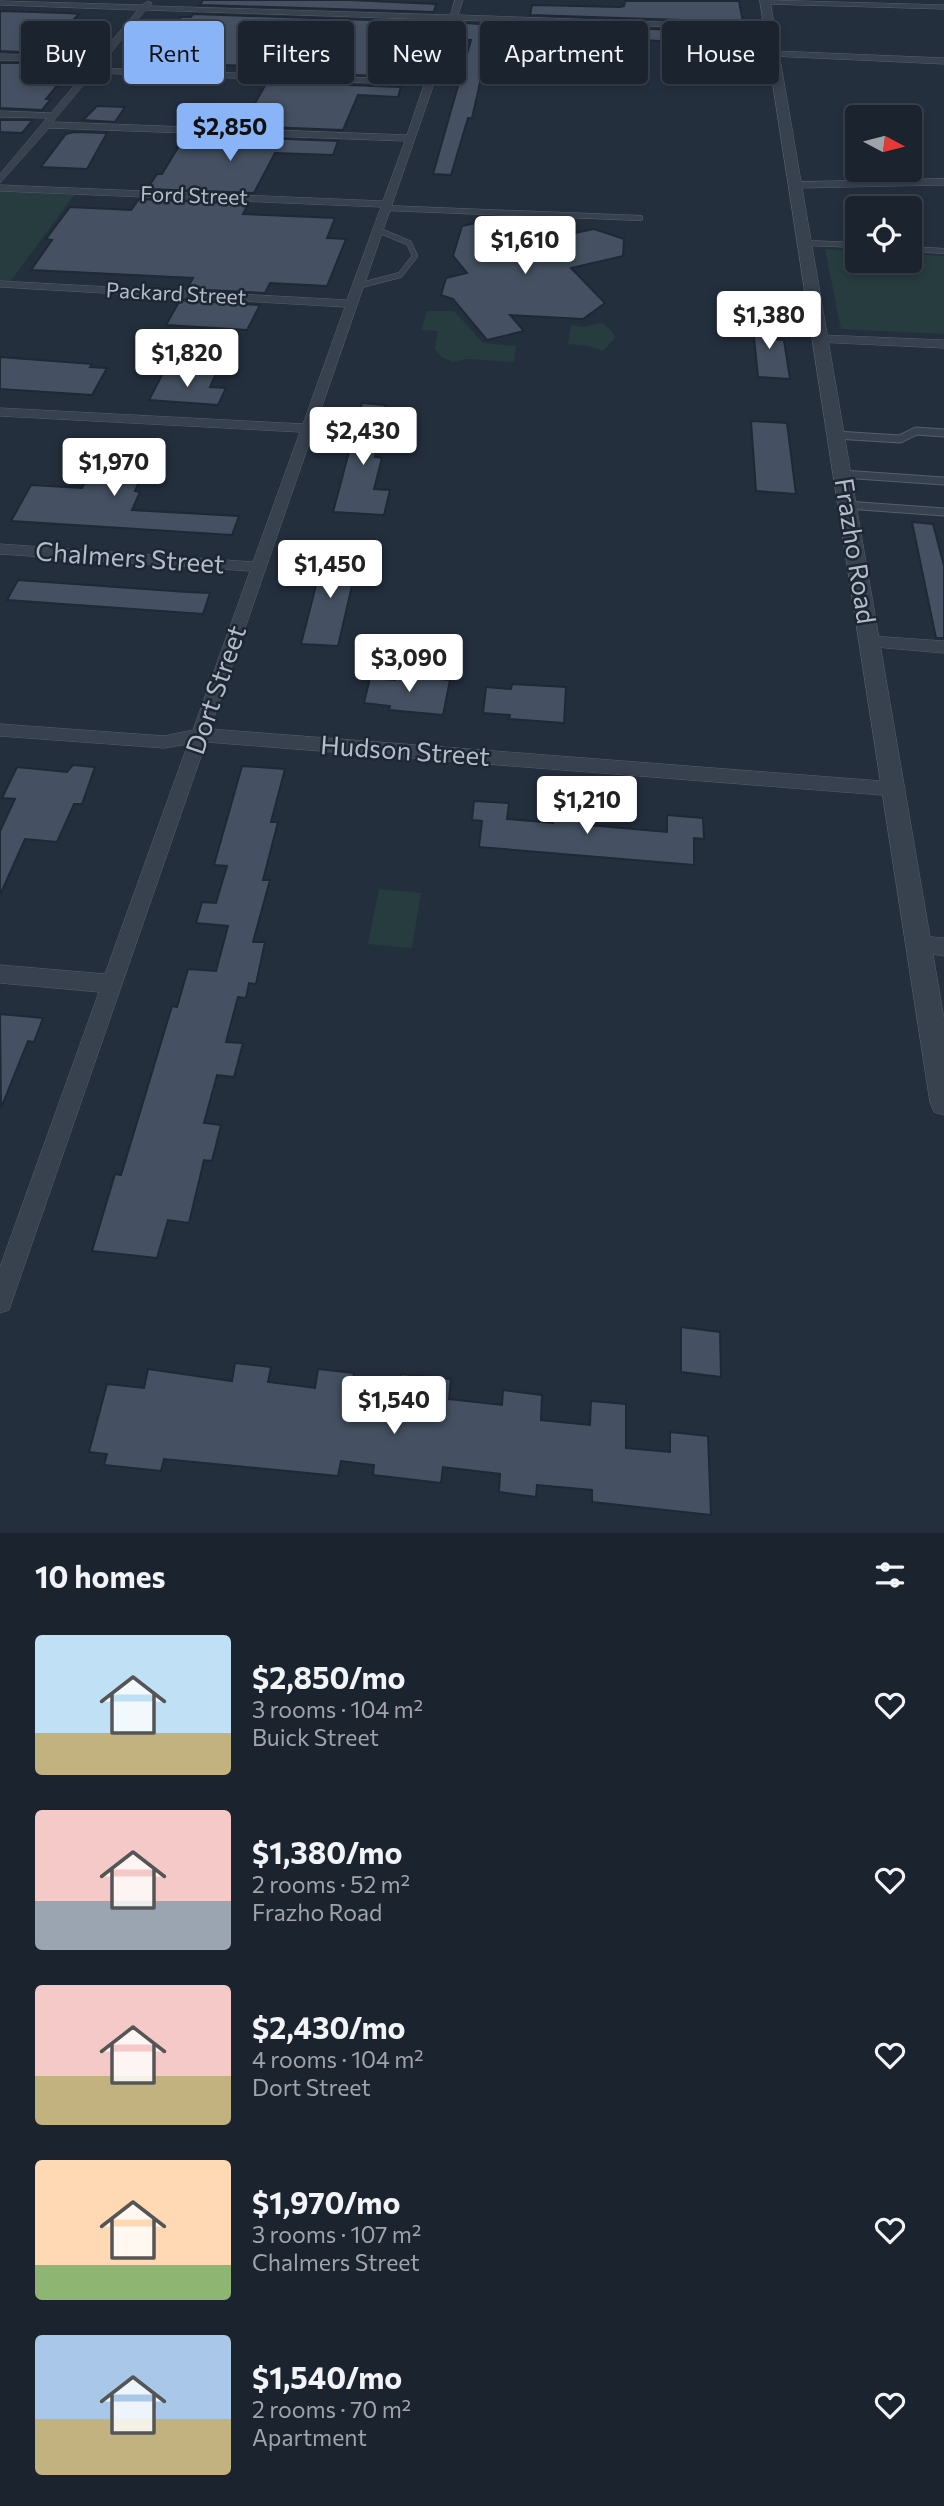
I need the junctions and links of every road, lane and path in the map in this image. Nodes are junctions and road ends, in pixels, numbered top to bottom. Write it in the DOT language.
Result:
graph roads {
  1 [pos="460,0"];
  2 [pos="766,1"];
  3 [pos="0,3"];
  4 [pos="148,4"];
  5 [pos="944,7"];
  6 [pos="453,18"];
  7 [pos="452,21"];
  8 [pos="769,21"];
  9 [pos="662,25"];
  10 [pos="110,48"];
  11 [pos="779,54"];
  12 [pos="0,57"];
  13 [pos="21,58"];
  14 [pos="944,61"];
  15 [pos="110,70"];
  16 [pos="779,79"];
  17 [pos="368,80"];
  18 [pos="81,84"];
  19 [pos="430,84"];
  20 [pos="0,114"];
  21 [pos="54,116"];
  22 [pos="46,125"];
  23 [pos="411,138"];
  24 [pos="0,180"];
  25 [pos="944,182"];
  26 [pos="796,186"];
  27 [pos="0,188"];
  28 [pos="387,206"];
  29 [pos="640,218"];
  30 [pos="378,230"];
  31 [pos="805,243"];
  32 [pos="845,245"];
  33 [pos="922,250"];
  34 [pos="944,251"];
  35 [pos="0,284"];
  36 [pos="358,286"];
  37 [pos="352,303"];
  38 [pos="820,339"];
  39 [pos="944,344"];
  40 [pos="0,412"];
  41 [pos="308,428"];
  42 [pos="944,433"];
  43 [pos="836,435"];
  44 [pos="842,474"];
  45 [pos="944,481"];
  46 [pos="847,505"];
  47 [pos="944,512"];
  48 [pos="0,550"];
  49 [pos="259,567"];
  50 [pos="870,642"];
  51 [pos="944,647"];
  52 [pos="0,730"];
  53 [pos="200,736"];
  54 [pos="894,789"];
  55 [pos="920,945"];
  56 [pos="944,947"];
  57 [pos="0,974"];
  58 [pos="112,984"];
  59 [pos="944,1102"];
  60 [pos="0,1301"];
  1 -- 6 [label="street, Dort Street"];
  2 -- 5 [label="street"];
  2 -- 8 [label="street, Frazho Road"];
  3 -- 4 [label="street"];
  4 -- 6 [label="street"];
  4 -- 10 [label="street"];
  6 -- 7 [label="street, Dort Street"];
  6 -- 9 [label="street"];
  11 -- 14 [label="street"];
  12 -- 13 [label="street"];
  15 -- 17 [label="street"];
  16 -- 26 [label="street, Frazho Road"];
  18 -- 21 [label="street"];
  19 -- 23 [label="street, Dort Street"];
  20 -- 21 [label="street"];
  21 -- 22 [label="street"];
  22 -- 23 [label="street"];
  22 -- 24 [label="street"];
  23 -- 28 [label="street, Dort Street"];
  25 -- 26 [label="street"];
  26 -- 31 [label="street, Frazho Road"];
  27 -- 28 [label="street, Ford Street"];
  28 -- 29 [label="lane"];
  28 -- 30 [label="street, Dort Street"];
  30 -- 36 [label="street, Dort Street"];
  30 -- 36 [label="lane"];
  31 -- 32 [label="lane"];
  31 -- 38 [label="street, Frazho Road"];
  33 -- 34 [label="lane"];
  35 -- 37 [label="street, Packard Street"];
  36 -- 37 [label="street, Dort Street"];
  37 -- 41 [label="street, Dort Street"];
  38 -- 39 [label="street"];
  38 -- 43 [label="street, Frazho Road"];
  40 -- 41 [label="street"];
  41 -- 49 [label="street, Dort Street"];
  42 -- 43 [label="lane"];
  43 -- 44 [label="street, Frazho Road"];
  44 -- 45 [label="lane"];
  44 -- 46 [label="street, Frazho Road"];
  46 -- 47 [label="lane"];
  46 -- 50 [label="street, Frazho Road"];
  48 -- 49 [label="street, Chalmers Street"];
  49 -- 53 [label="street, Dort Street"];
  50 -- 51 [label="street"];
  50 -- 54 [label="street, Frazho Road"];
  52 -- 53 [label="street, Hudson Street"];
  53 -- 54 [label="street, Hudson Street"];
  53 -- 58 [label="street, Dort Street"];
  54 -- 55 [label="street, Frazho Road"];
  55 -- 56 [label="street"];
  55 -- 59 [label="street, Frazho Road"];
  57 -- 58 [label="street"];
  58 -- 60 [label="street, Dort Street"];
}
